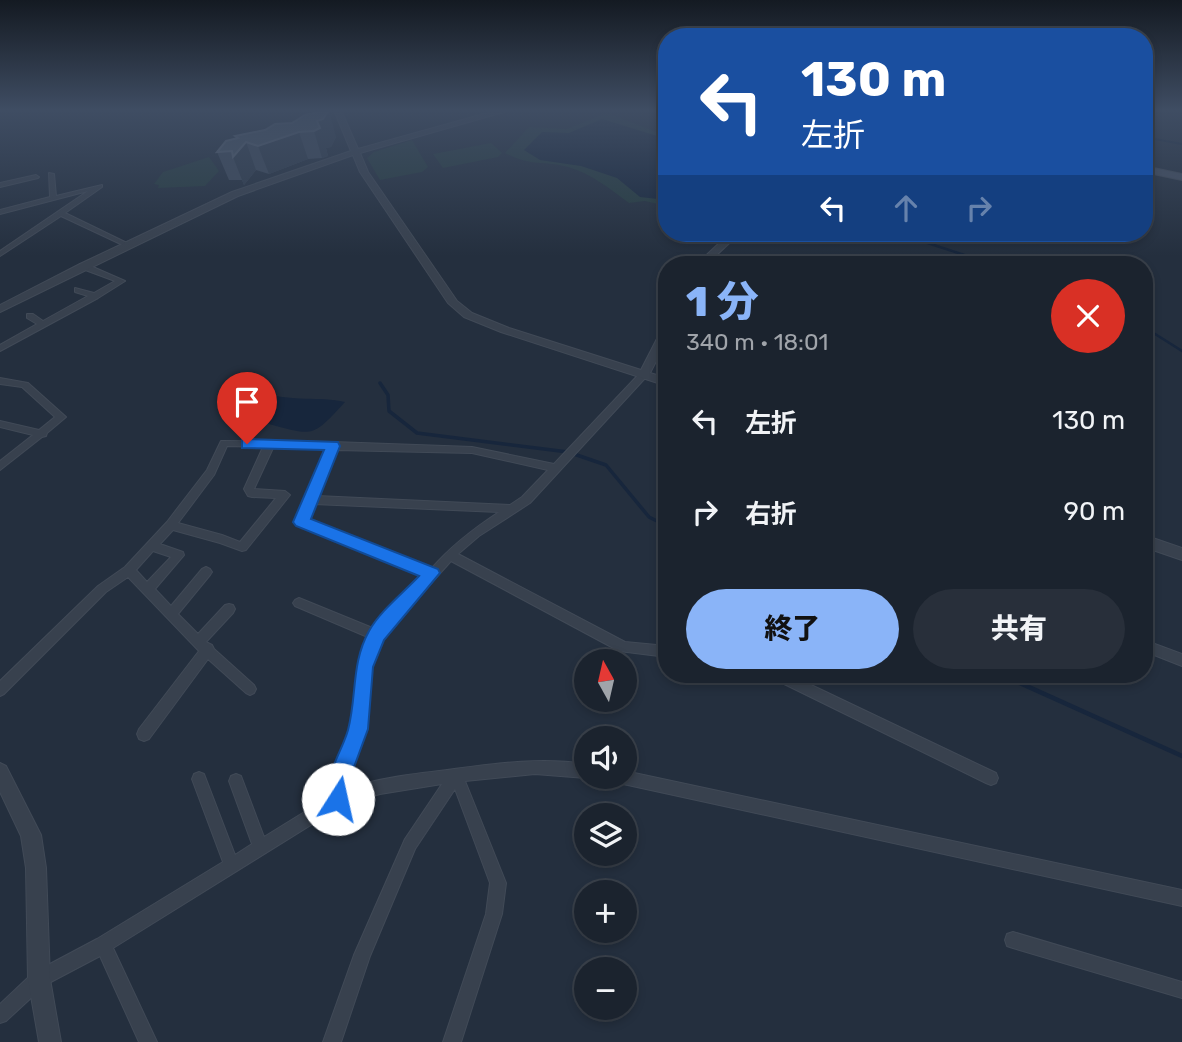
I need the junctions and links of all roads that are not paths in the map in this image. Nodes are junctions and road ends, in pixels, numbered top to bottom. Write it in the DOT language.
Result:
graph roads {
  1 [pos="338,159"];
  2 [pos="358,159"];
  3 [pos="1153,171"];
  4 [pos="51,174"];
  5 [pos="36,177"];
  6 [pos="1182,177"];
  7 [pos="0,185"];
  8 [pos="53,198"];
  9 [pos="0,212"];
  10 [pos="62,214"];
  11 [pos="725,242"];
  12 [pos="127,245"];
  13 [pos="0,254"];
  14 [pos="711,256"];
  15 [pos="83,266"];
  16 [pos="78,290"];
  17 [pos="95,296"];
  18 [pos="0,309"];
  19 [pos="30,317"];
  20 [pos="43,324"];
  21 [pos="2,344"];
  22 [pos="658,347"];
  23 [pos="644,374"];
  24 [pos="658,379"];
  25 [pos="0,381"];
  26 [pos="0,424"];
  27 [pos="43,434"];
  28 [pos="269,444"];
  29 [pos="333,446"];
  30 [pos="0,466"];
  31 [pos="557,468"];
  32 [pos="309,500"];
  33 [pos="511,509"];
  34 [pos="171,525"];
  35 [pos="1153,544"];
  36 [pos="151,546"];
  37 [pos="1182,554"];
  38 [pos="450,555"];
  39 [pos="129,570"];
  40 [pos="206,572"];
  41 [pos="432,573"];
  42 [pos="147,590"];
  43 [pos="299,603"];
  44 [pos="229,609"];
  45 [pos="171,614"];
  46 [pos="377,635"];
  47 [pos="203,646"];
  48 [pos="1153,649"];
  49 [pos="658,651"];
  50 [pos="1182,660"];
  51 [pos="795,683"];
  52 [pos="250,689"];
  53 [pos="0,690"];
  54 [pos="144,734"];
  55 [pos="574,769"];
  56 [pos="0,772"];
  57 [pos="456,775"];
  58 [pos="991,778"];
  59 [pos="199,779"];
  60 [pos="236,781"];
  61 [pos="637,781"];
  62 [pos="338,799"];
  63 [pos="260,845"];
  64 [pos="230,864"];
  65 [pos="1182,898"];
  66 [pos="1013,940"];
  67 [pos="103,945"];
  68 [pos="39,979"];
  69 [pos="1182,990"];
  70 [pos="0,1015"];
  71 [pos="50,1042"];
  72 [pos="148,1042"];
  73 [pos="332,1042"];
  74 [pos="452,1042"];
  1 -- 12 [label="street"];
  2 -- 23 [label="street"];
  3 -- 6 [label="main road"];
  4 -- 8 [label="street"];
  5 -- 7 [label="street"];
  8 -- 9 [label="street"];
  8 -- 10 [label="street"];
  10 -- 12 [label="street"];
  10 -- 13 [label="street"];
  11 -- 14 [label="street"];
  12 -- 15 [label="street"];
  15 -- 17 [label="street"];
  15 -- 18 [label="street"];
  16 -- 17 [label="street"];
  17 -- 20 [label="street"];
  19 -- 20 [label="street"];
  20 -- 21 [label="street"];
  22 -- 23 [label="street"];
  23 -- 24 [label="street"];
  23 -- 31 [label="street"];
  25 -- 27 [label="street"];
  26 -- 27 [label="street"];
  27 -- 30 [label="street"];
  28 -- 29 [label="street"];
  28 -- 34 [label="street"];
  28 -- 34 [label="street"];
  29 -- 31 [label="street"];
  29 -- 32 [label="street"];
  31 -- 33 [label="street"];
  32 -- 33 [label="street"];
  32 -- 41 [label="street"];
  33 -- 38 [label="street"];
  34 -- 36 [label="street"];
  35 -- 37 [label="street"];
  36 -- 39 [label="street"];
  36 -- 42 [label="street"];
  38 -- 41 [label="street"];
  38 -- 49 [label="street"];
  39 -- 42 [label="street"];
  39 -- 53 [label="street"];
  40 -- 45 [label="street"];
  41 -- 46 [label="street"];
  42 -- 45 [label="street"];
  43 -- 46 [label="street"];
  44 -- 47 [label="street"];
  45 -- 47 [label="street"];
  46 -- 62 [label="street"];
  47 -- 52 [label="street"];
  47 -- 54 [label="street"];
  48 -- 50 [label="street"];
  51 -- 58 [label="street"];
  55 -- 57 [label="street"];
  56 -- 68 [label="street"];
  57 -- 62 [label="street"];
  57 -- 73 [label="street"];
  57 -- 74 [label="street"];
  59 -- 64 [label="street"];
  60 -- 63 [label="street"];
  61 -- 65 [label="street"];
  62 -- 63 [label="street"];
  63 -- 64 [label="street"];
  64 -- 67 [label="street"];
  66 -- 69 [label="street"];
  67 -- 68 [label="street"];
  67 -- 72 [label="street"];
  68 -- 70 [label="street"];
  68 -- 71 [label="street"];
}
